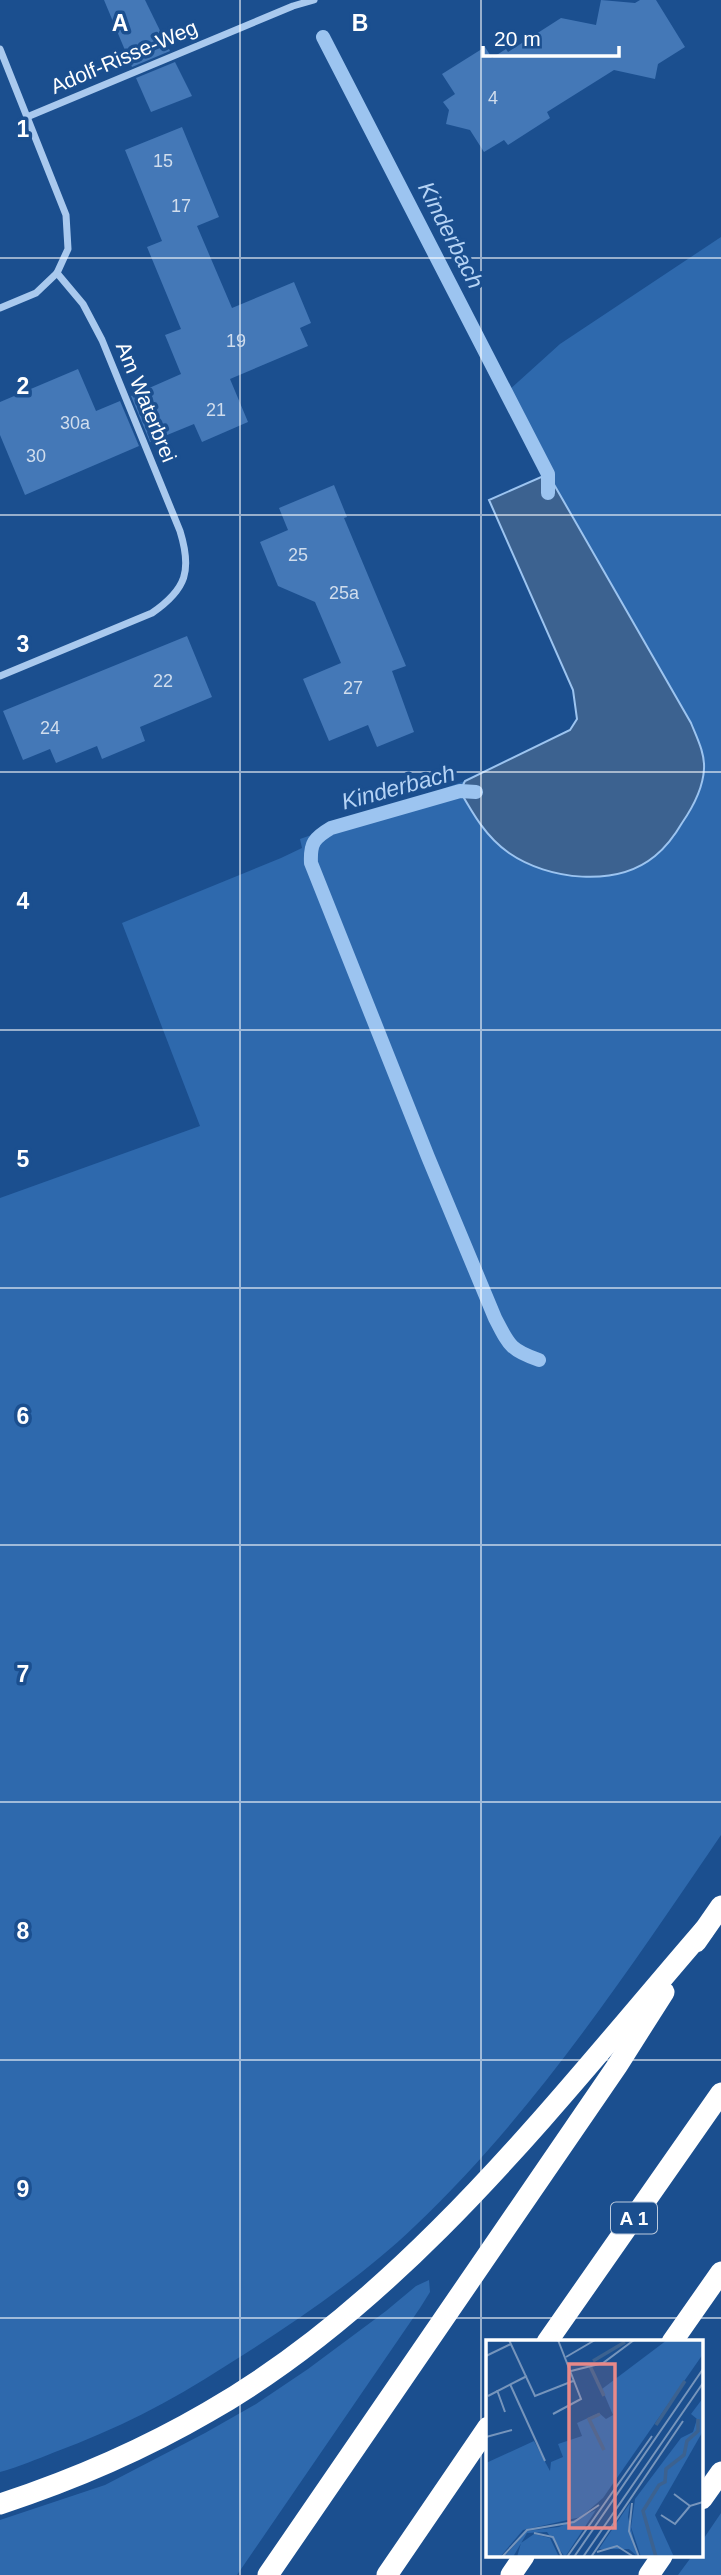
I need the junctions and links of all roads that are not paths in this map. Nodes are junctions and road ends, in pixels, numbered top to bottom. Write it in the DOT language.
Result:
graph roads {
  1 [pos="314,0"];
  2 [pos="0,50"];
  3 [pos="27,117"];
  4 [pos="57,273"];
  5 [pos="0,309"];
  6 [pos="0,676"];
  7 [pos="721,1906"];
  8 [pos="704,1930"];
  9 [pos="721,2093"];
  10 [pos="721,2272"];
  11 [pos="548,2340"];
  12 [pos="673,2340"];
  13 [pos="486,2430"];
  14 [pos="721,2472"];
  15 [pos="704,2496"];
  16 [pos="0,2504"];
  17 [pos="523,2558"];
  18 [pos="661,2558"];
  19 [pos="268,2575"];
  20 [pos="387,2575"];
  21 [pos="511,2575"];
  22 [pos="649,2575"];
  1 -- 3 [label="street, Adolf-Risse-Weg"];
  2 -- 3 [label="street"];
  3 -- 4 [label="street"];
  4 -- 5 [label="street"];
  4 -- 6 [label="street, Am Waterbrei"];
  7 -- 8 [label="highway"];
  8 -- 16 [label="highway"];
  8 -- 19 [label="highway"];
  9 -- 11 [label="highway, A 1"];
  10 -- 12 [label="highway"];
  13 -- 20 [label="highway"];
  14 -- 15 [label="highway"];
  17 -- 21 [label="highway"];
  18 -- 22 [label="highway"];
}
